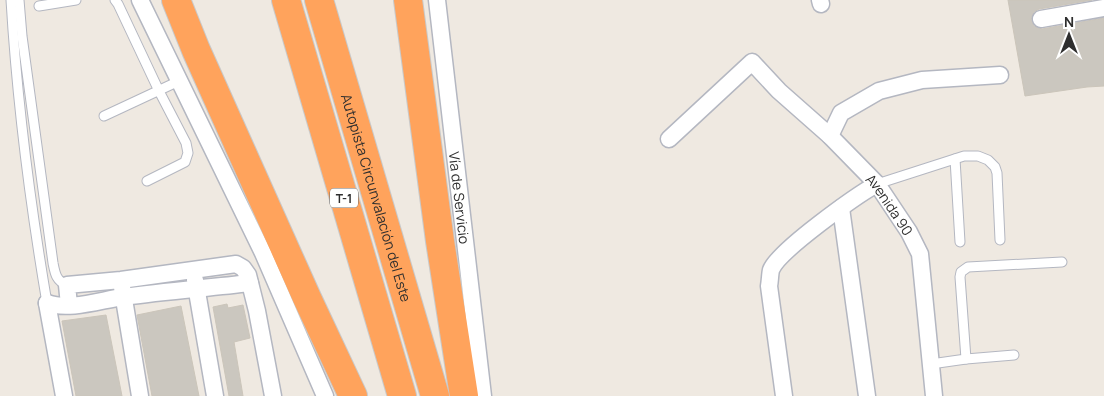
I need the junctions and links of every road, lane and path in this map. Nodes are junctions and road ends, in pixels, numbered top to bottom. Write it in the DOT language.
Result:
graph roads {
  1 [pos="11,0"];
  2 [pos="19,0"];
  3 [pos="76,0"];
  4 [pos="114,0"];
  5 [pos="140,0"];
  6 [pos="286,0"];
  7 [pos="319,0"];
  8 [pos="408,0"];
  9 [pos="437,0"];
  10 [pos="39,6"];
  11 [pos="176,6"];
  12 [pos="1104,8"];
  13 [pos="1041,19"];
  14 [pos="1000,75"];
  15 [pos="179,81"];
  16 [pos="159,91"];
  17 [pos="104,116"];
  18 [pos="830,136"];
  19 [pos="669,139"];
  20 [pos="955,159"];
  21 [pos="147,180"];
  22 [pos="877,184"];
  23 [pos="841,208"];
  24 [pos="1000,240"];
  25 [pos="960,242"];
  26 [pos="1062,262"];
  27 [pos="194,270"];
  28 [pos="121,280"];
  29 [pos="250,283"];
  30 [pos="67,284"];
  31 [pos="196,289"];
  32 [pos="123,297"];
  33 [pos="48,302"];
  34 [pos="69,305"];
  35 [pos="1014,355"];
  36 [pos="966,359"];
  37 [pos="931,364"];
  38 [pos="64,396"];
  39 [pos="140,396"];
  40 [pos="216,396"];
  41 [pos="273,396"];
  42 [pos="325,396"];
  43 [pos="353,396"];
  44 [pos="402,396"];
  45 [pos="435,396"];
  46 [pos="464,396"];
  47 [pos="483,396"];
  48 [pos="784,396"];
  49 [pos="867,396"];
  50 [pos="934,396"];
  1 -- 33 [label="lane"];
  2 -- 30 [label="lane"];
  3 -- 10 [label="lane"];
  4 -- 16 [label="lane"];
  5 -- 15 [label="street"];
  6 -- 44 [label="highway, T-1"];
  7 -- 45 [label="highway, Autopista Circunvalación del Este / T-1"];
  8 -- 46 [label="highway"];
  9 -- 47 [label="street, Vía de Servicio"];
  11 -- 43 [label="highway"];
  12 -- 13 [label="street"];
  14 -- 18 [label="street"];
  15 -- 16 [label="lane"];
  15 -- 42 [label="street"];
  16 -- 17 [label="lane"];
  16 -- 21 [label="lane"];
  18 -- 19 [label="street, Avenida 90"];
  18 -- 22 [label="street, Avenida 90"];
  20 -- 22 [label="lane"];
  20 -- 24 [label="lane"];
  20 -- 25 [label="lane"];
  22 -- 23 [label="street"];
  22 -- 37 [label="street, Avenida 90"];
  23 -- 48 [label="street"];
  23 -- 49 [label="street"];
  26 -- 36 [label="lane"];
  27 -- 28 [label="street"];
  27 -- 29 [label="street"];
  27 -- 31 [label="street"];
  28 -- 30 [label="street"];
  28 -- 32 [label="street"];
  29 -- 31 [label="street"];
  29 -- 41 [label="street"];
  30 -- 34 [label="street"];
  31 -- 32 [label="street"];
  31 -- 40 [label="street"];
  32 -- 34 [label="street"];
  32 -- 39 [label="street"];
  33 -- 34 [label="street"];
  33 -- 38 [label="street"];
  35 -- 36 [label="lane"];
  36 -- 37 [label="lane"];
  37 -- 50 [label="street, Avenida 90"];
}
